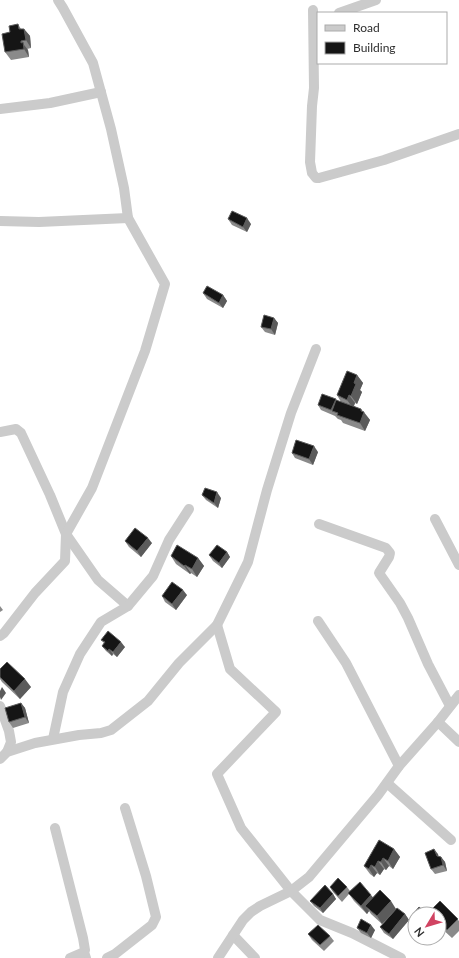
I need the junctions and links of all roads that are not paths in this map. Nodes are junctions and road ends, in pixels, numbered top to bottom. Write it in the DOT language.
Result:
graph roads {
  1 [pos="58,0"];
  2 [pos="376,0"];
  3 [pos="314,8"];
  4 [pos="342,12"];
  5 [pos="101,92"];
  6 [pos="0,109"];
  7 [pos="459,134"];
  8 [pos="128,218"];
  9 [pos="0,221"];
  10 [pos="316,349"];
  11 [pos="0,432"];
  12 [pos="189,509"];
  13 [pos="436,519"];
  14 [pos="319,524"];
  15 [pos="66,534"];
  16 [pos="459,565"];
  17 [pos="128,606"];
  18 [pos="318,621"];
  19 [pos="217,625"];
  20 [pos="0,636"];
  21 [pos="459,695"];
  22 [pos="0,706"];
  23 [pos="450,706"];
  24 [pos="438,722"];
  25 [pos="53,739"];
  26 [pos="459,742"];
  27 [pos="4,756"];
  28 [pos="399,766"];
  29 [pos="387,782"];
  30 [pos="125,808"];
  31 [pos="55,828"];
  32 [pos="451,840"];
  33 [pos="291,891"];
  34 [pos="233,935"];
  35 [pos="85,955"];
  36 [pos="114,957"];
  37 [pos="70,958"];
  38 [pos="218,958"];
  39 [pos="255,958"];
  40 [pos="401,958"];
  1 -- 5 [label="street"];
  2 -- 4 [label="street"];
  3 -- 7 [label="street"];
  5 -- 6 [label="street"];
  5 -- 8 [label="street"];
  8 -- 9 [label="street"];
  8 -- 15 [label="street"];
  10 -- 19 [label="street"];
  11 -- 15 [label="street"];
  12 -- 17 [label="street"];
  13 -- 16 [label="street"];
  14 -- 23 [label="street"];
  15 -- 17 [label="street"];
  15 -- 20 [label="street"];
  17 -- 25 [label="street"];
  18 -- 28 [label="street"];
  19 -- 25 [label="street"];
  19 -- 33 [label="street"];
  21 -- 23 [label="street"];
  22 -- 27 [label="street"];
  23 -- 24 [label="street"];
  24 -- 26 [label="street"];
  24 -- 28 [label="street"];
  25 -- 27 [label="street"];
  28 -- 29 [label="street"];
  29 -- 32 [label="street"];
  29 -- 33 [label="street"];
  30 -- 36 [label="street"];
  31 -- 35 [label="street"];
  33 -- 34 [label="street"];
  33 -- 40 [label="street"];
  34 -- 38 [label="street"];
  34 -- 39 [label="street"];
  35 -- 37 [label="street"];
}
